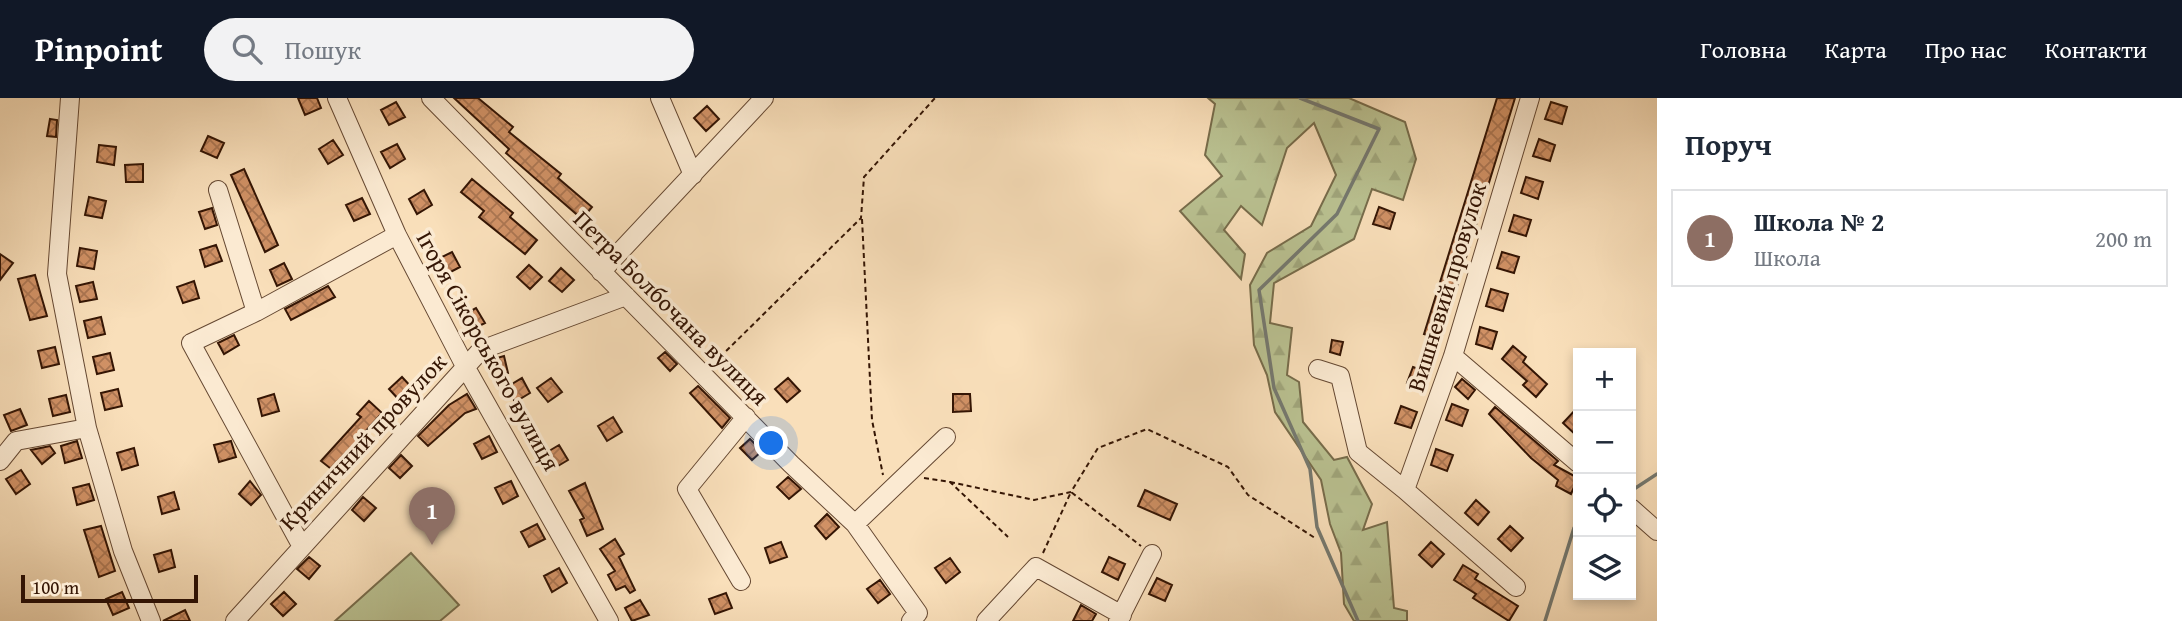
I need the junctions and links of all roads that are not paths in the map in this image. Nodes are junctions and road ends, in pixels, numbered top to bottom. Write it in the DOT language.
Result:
graph roads {
  1 [pos="70,98"];
  2 [pos="337,98"];
  3 [pos="430,98"];
  4 [pos="660,98"];
  5 [pos="764,98"];
  6 [pos="1530,98"];
  7 [pos="693,175"];
  8 [pos="218,190"];
  9 [pos="397,235"];
  10 [pos="601,272"];
  11 [pos="626,296"];
  12 [pos="256,312"];
  13 [pos="1453,356"];
  14 [pos="466,368"];
  15 [pos="1318,369"];
  16 [pos="746,417"];
  17 [pos="87,428"];
  18 [pos="946,437"];
  19 [pos="1573,459"];
  20 [pos="0,461"];
  21 [pos="1405,490"];
  22 [pos="1636,512"];
  23 [pos="855,524"];
  24 [pos="1657,531"];
  25 [pos="301,545"];
  26 [pos="1152,554"];
  27 [pos="741,581"];
  28 [pos="1516,587"];
  29 [pos="917,618"];
  30 [pos="1120,618"];
  31 [pos="151,621"];
  32 [pos="235,621"];
  33 [pos="609,621"];
  34 [pos="986,621"];
  1 -- 17 [label="street"];
  2 -- 9 [label="street, Ігоря Сікорського вулиця"];
  3 -- 10 [label="street, Петра Болбочана вулиця"];
  4 -- 7 [label="street"];
  5 -- 7 [label="street"];
  6 -- 13 [label="street, Вишневий провулок"];
  7 -- 10 [label="street"];
  8 -- 12 [label="street"];
  9 -- 12 [label="street"];
  9 -- 14 [label="street, Ігоря Сікорського вулиця"];
  10 -- 11 [label="street, Петра Болбочана вулиця"];
  11 -- 14 [label="street, Криничний провулок"];
  11 -- 16 [label="street, Петра Болбочана вулиця"];
  12 -- 25 [label="street"];
  13 -- 19 [label="street"];
  13 -- 21 [label="street, Вишневий провулок"];
  14 -- 25 [label="street, Криничний провулок"];
  14 -- 33 [label="street, Ігоря Сікорського вулиця"];
  15 -- 21 [label="street"];
  16 -- 23 [label="street, Петра Болбочана вулиця"];
  16 -- 27 [label="street"];
  17 -- 20 [label="street"];
  17 -- 31 [label="street"];
  18 -- 23 [label="street"];
  21 -- 28 [label="street"];
  22 -- 24 [label="street"];
  23 -- 29 [label="street, Петра Болбочана вулиця"];
  25 -- 32 [label="street, Криничний провулок"];
  26 -- 30 [label="street"];
  30 -- 34 [label="street"];
}
